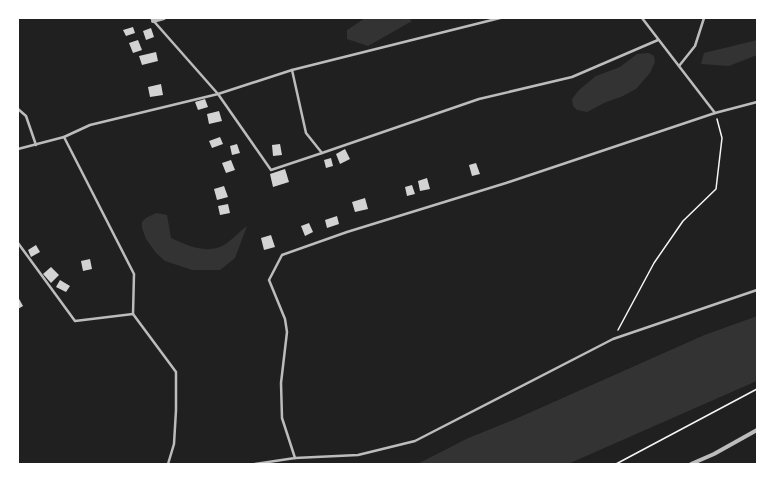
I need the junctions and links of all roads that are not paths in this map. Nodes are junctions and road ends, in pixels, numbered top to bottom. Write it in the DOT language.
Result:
graph roads {
  1 [pos="164,18"];
  2 [pos="500,18"];
  3 [pos="642,18"];
  4 [pos="704,18"];
  5 [pos="152,20"];
  6 [pos="658,40"];
  7 [pos="679,66"];
  8 [pos="292,70"];
  9 [pos="218,94"];
  10 [pos="757,102"];
  11 [pos="18,109"];
  12 [pos="715,113"];
  13 [pos="64,137"];
  14 [pos="36,145"];
  15 [pos="18,149"];
  16 [pos="322,153"];
  17 [pos="18,243"];
  18 [pos="757,290"];
  19 [pos="133,314"];
  20 [pos="757,430"];
  21 [pos="295,458"];
  22 [pos="168,464"];
  23 [pos="255,464"];
  24 [pos="691,464"];
  1 -- 5 [label="street"];
  2 -- 8 [label="lane"];
  3 -- 6 [label="lane"];
  4 -- 7 [label="lane"];
  5 -- 9 [label="lane"];
  6 -- 7 [label="lane"];
  6 -- 16 [label="lane"];
  7 -- 12 [label="lane"];
  8 -- 9 [label="lane"];
  8 -- 16 [label="lane"];
  9 -- 13 [label="lane"];
  9 -- 16 [label="lane"];
  10 -- 12 [label="lane"];
  11 -- 14 [label="lane"];
  12 -- 21 [label="lane"];
  13 -- 14 [label="lane"];
  13 -- 19 [label="lane"];
  14 -- 15 [label="lane"];
  17 -- 19 [label="lane"];
  18 -- 21 [label="lane"];
  19 -- 22 [label="lane"];
  20 -- 24 [label="street"];
  21 -- 23 [label="lane"];
}
